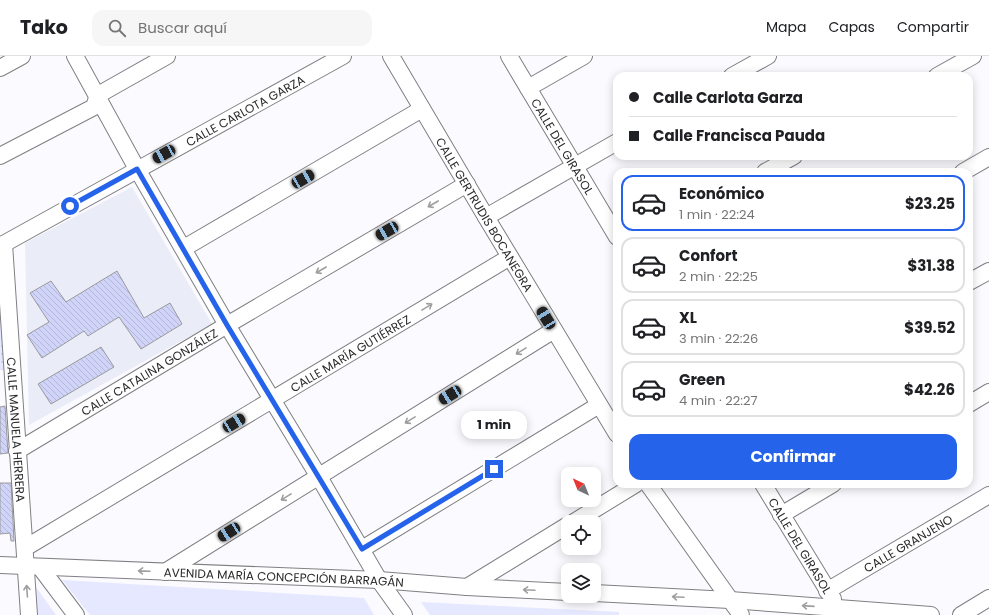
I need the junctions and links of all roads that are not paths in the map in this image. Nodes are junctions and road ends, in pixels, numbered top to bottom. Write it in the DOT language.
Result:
graph roads {
  1 [pos="22,56"];
  2 [pos="75,56"];
  3 [pos="167,56"];
  4 [pos="343,56"];
  5 [pos="391,56"];
  6 [pos="509,56"];
  7 [pos="584,56"];
  8 [pos="768,56"];
  9 [pos="973,56"];
  10 [pos="0,68"];
  11 [pos="739,72"];
  12 [pos="944,72"];
  13 [pos="528,88"];
  14 [pos="98,95"];
  15 [pos="422,110"];
  16 [pos="613,144"];
  17 [pos="0,156"];
  18 [pos="989,158"];
  19 [pos="787,160"];
  20 [pos="574,166"];
  21 [pos="772,168"];
  22 [pos="970,168"];
  23 [pos="137,169"];
  24 [pos="467,184"];
  25 [pos="486,217"];
  26 [pos="613,229"];
  27 [pos="2,245"];
  28 [pos="184,248"];
  29 [pos="510,257"];
  30 [pos="989,271"];
  31 [pos="973,280"];
  32 [pos="227,325"];
  33 [pos="554,330"];
  34 [pos="989,392"];
  35 [pos="273,399"];
  36 [pos="973,402"];
  37 [pos="599,406"];
  38 [pos="613,428"];
  39 [pos="18,451"];
  40 [pos="319,477"];
  41 [pos="629,488"];
  42 [pos="651,488"];
  43 [pos="765,488"];
  44 [pos="826,488"];
  45 [pos="989,495"];
  46 [pos="585,515"];
  47 [pos="782,515"];
  48 [pos="561,529"];
  49 [pos="25,548"];
  50 [pos="362,549"];
  51 [pos="0,565"];
  52 [pos="33,567"];
  53 [pos="165,572"];
  54 [pos="379,580"];
  55 [pos="467,587"];
  56 [pos="827,591"];
  57 [pos="561,592"];
  58 [pos="601,593"];
  59 [pos="989,598"];
  60 [pos="730,600"];
  61 [pos="839,608"];
  62 [pos="29,615"];
  63 [pos="76,615"];
  64 [pos="404,615"];
  65 [pos="742,615"];
  66 [pos="931,615"];
  67 [pos="961,615"];
  1 -- 10 [label="street"];
  2 -- 14 [label="street"];
  3 -- 14 [label="street"];
  4 -- 23 [label="street, CALLE CARLOTA GARZA"];
  5 -- 15 [label="street, CALLE GERTRUDIS BOCANEGRA"];
  6 -- 13 [label="street, CALLE DEL GIRASOL"];
  7 -- 13 [label="street"];
  8 -- 11 [label="street"];
  9 -- 12 [label="street"];
  13 -- 20 [label="street, CALLE DEL GIRASOL"];
  14 -- 17 [label="street"];
  14 -- 23 [label="street"];
  15 -- 24 [label="street, CALLE GERTRUDIS BOCANEGRA"];
  15 -- 28 [label="street"];
  16 -- 20 [label="street"];
  18 -- 22 [label="street"];
  19 -- 21 [label="street"];
  20 -- 25 [label="street"];
  20 -- 26 [label="street, CALLE DEL GIRASOL"];
  23 -- 27 [label="street, CALLE CARLOTA GARZA"];
  23 -- 28 [label="street"];
  24 -- 25 [label="street, CALLE GERTRUDIS BOCANEGRA"];
  24 -- 32 [label="street, CALLE CATALINA GONZÁLEZ, one-way"];
  25 -- 29 [label="street, CALLE GERTRUDIS BOCANEGRA"];
  27 -- 39 [label="street, CALLE MANUELA HERRERA"];
  28 -- 32 [label="street"];
  29 -- 33 [label="street, CALLE GERTRUDIS BOCANEGRA"];
  35 -- 29 [label="street, CALLE MARÍA GUTIÉRREZ, one-way"];
  30 -- 31 [label="street"];
  32 -- 35 [label="street"];
  32 -- 39 [label="street, CALLE CATALINA GONZÁLEZ"];
  33 -- 37 [label="street, CALLE GERTRUDIS BOCANEGRA"];
  33 -- 40 [label="street, one-way"];
  34 -- 36 [label="street"];
  35 -- 40 [label="street"];
  35 -- 49 [label="street, CALLE MARÍA GUTIÉRREZ"];
  37 -- 38 [label="street, CALLE GERTRUDIS BOCANEGRA"];
  37 -- 50 [label="street"];
  39 -- 49 [label="street, CALLE MANUELA HERRERA"];
  40 -- 50 [label="street"];
  40 -- 53 [label="street, one-way"];
  41 -- 46 [label="street"];
  42 -- 60 [label="street"];
  43 -- 47 [label="street, CALLE DEL GIRASOL"];
  44 -- 47 [label="street"];
  45 -- 56 [label="street, CALLE GRANJENO"];
  47 -- 56 [label="street, CALLE DEL GIRASOL"];
  48 -- 55 [label="street"];
  49 -- 52 [label="street, CALLE MANUELA HERRERA"];
  50 -- 54 [label="street"];
  51 -- 52 [label="street, AVENIDA MARÍA CONCEPCIÓN BARRAGÁN"];
  53 -- 52 [label="street, AVENIDA MARÍA CONCEPCIÓN BARRAGÁN, one-way"];
  62 -- 52 [label="street, CALLE MANUELA HERRERA, one-way"];
  52 -- 63 [label="street"];
  53 -- 54 [label="street, AVENIDA MARÍA CONCEPCIÓN BARRAGÁN"];
  54 -- 55 [label="street, AVENIDA MARÍA CONCEPCIÓN BARRAGÁN"];
  54 -- 64 [label="street"];
  57 -- 55 [label="street, AVENIDA MARÍA CONCEPCIÓN BARRAGÁN, one-way"];
  56 -- 61 [label="street, CALLE DEL GIRASOL"];
  60 -- 58 [label="street, one-way"];
  59 -- 67 [label="street"];
  61 -- 60 [label="street, one-way"];
  60 -- 65 [label="street"];
  61 -- 66 [label="street"];
}
